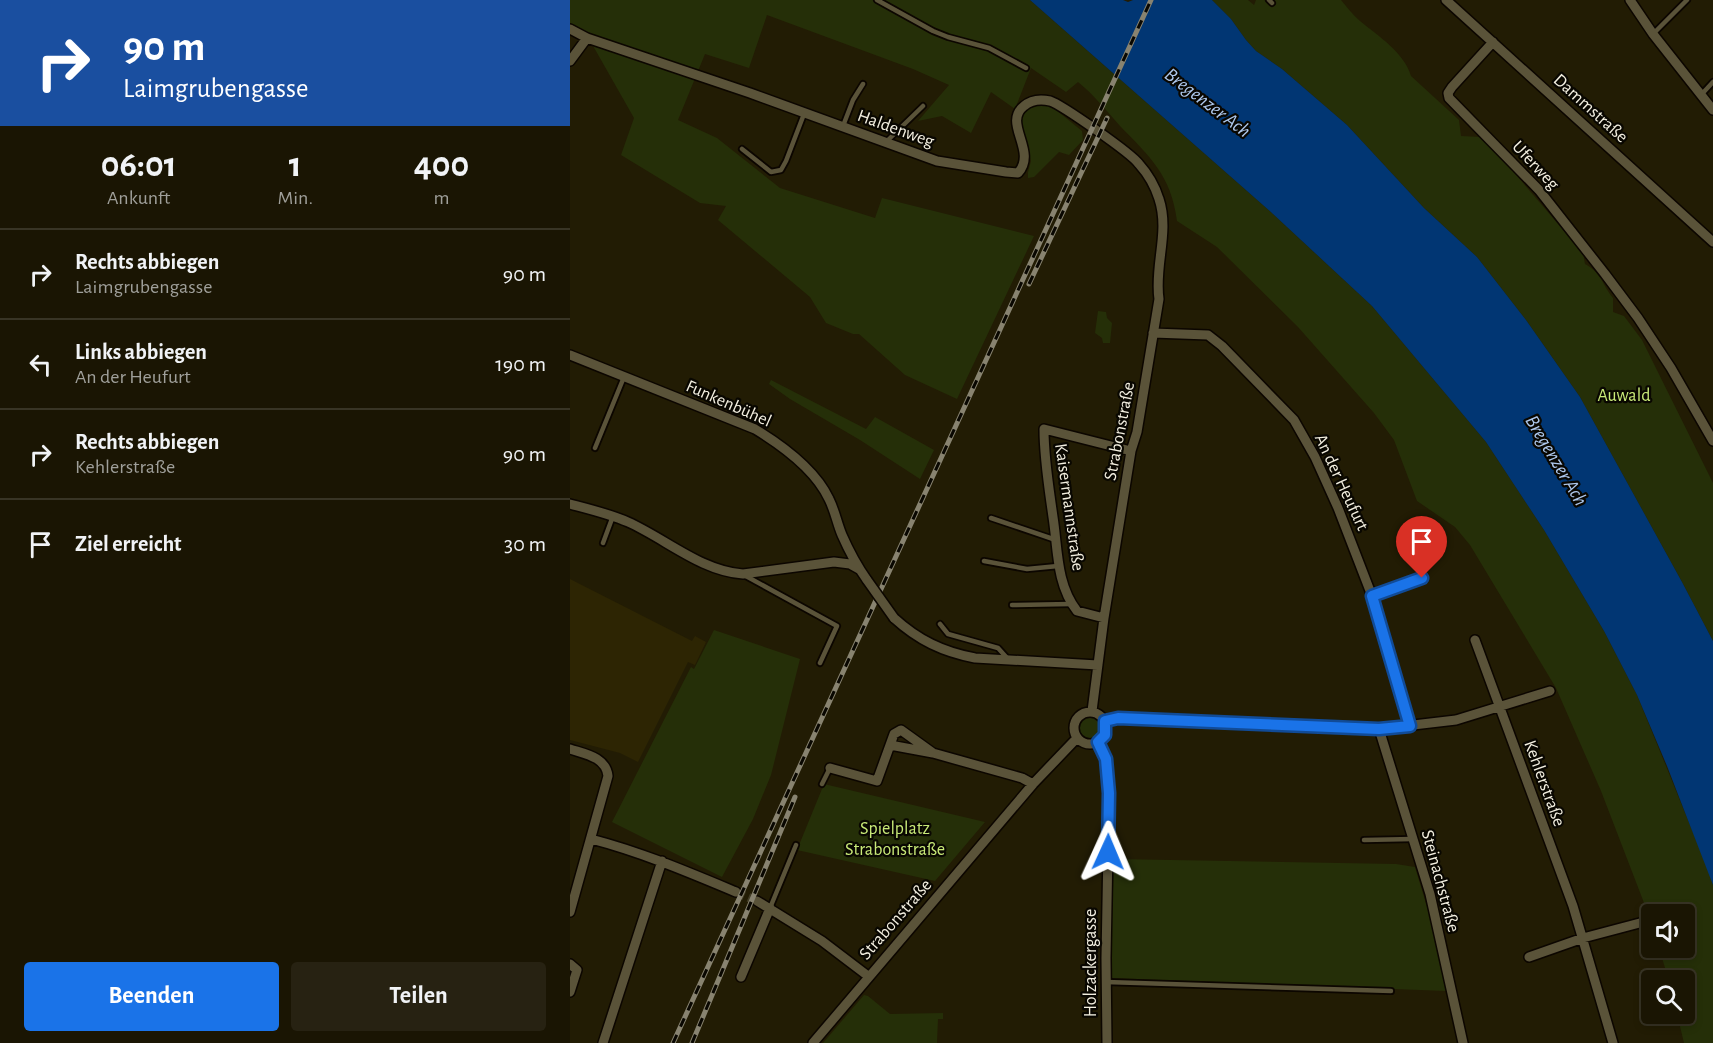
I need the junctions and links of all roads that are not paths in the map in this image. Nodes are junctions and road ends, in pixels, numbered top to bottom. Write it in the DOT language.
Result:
graph roads {
  1 [pos="878,0"];
  2 [pos="1446,0"];
  3 [pos="1630,0"];
  4 [pos="1687,0"];
  5 [pos="570,29"];
  6 [pos="1653,34"];
  7 [pos="587,38"];
  8 [pos="1493,42"];
  9 [pos="570,60"];
  10 [pos="1026,68"];
  11 [pos="1713,82"];
  12 [pos="863,84"];
  13 [pos="1701,94"];
  14 [pos="923,106"];
  15 [pos="1713,110"];
  16 [pos="804,112"];
  17 [pos="843,126"];
  18 [pos="887,141"];
  19 [pos="742,149"];
  20 [pos="1138,162"];
  21 [pos="1713,242"];
  22 [pos="1153,333"];
  23 [pos="570,355"];
  24 [pos="624,377"];
  25 [pos="1713,441"];
  26 [pos="595,448"];
  27 [pos="1131,451"];
  28 [pos="570,504"];
  29 [pos="613,516"];
  30 [pos="991,518"];
  31 [pos="1056,540"];
  32 [pos="603,543"];
  33 [pos="1416,555"];
  34 [pos="984,561"];
  35 [pos="1059,566"];
  36 [pos="859,569"];
  37 [pos="743,574"];
  38 [pos="1372,596"];
  39 [pos="1071,604"];
  40 [pos="1012,605"];
  41 [pos="1104,618"];
  42 [pos="940,624"];
  43 [pos="1475,640"];
  44 [pos="1009,660"];
  45 [pos="820,663"];
  46 [pos="1098,664"];
  47 [pos="1550,691"];
  48 [pos="1499,706"];
  49 [pos="1092,711"];
  50 [pos="1105,721"];
  51 [pos="1410,726"];
  52 [pos="1379,729"];
  53 [pos="1077,738"];
  54 [pos="1098,742"];
  55 [pos="890,745"];
  56 [pos="570,749"];
  57 [pos="933,753"];
  58 [pos="830,768"];
  59 [pos="822,784"];
  60 [pos="1033,784"];
  61 [pos="591,839"];
  62 [pos="1413,839"];
  63 [pos="1364,840"];
  64 [pos="796,845"];
  65 [pos="662,861"];
  66 [pos="736,892"];
  67 [pos="757,901"];
  68 [pos="770,908"];
  69 [pos="570,912"];
  70 [pos="1641,923"];
  71 [pos="1583,938"];
  72 [pos="1529,957"];
  73 [pos="570,964"];
  74 [pos="868,976"];
  75 [pos="741,977"];
  76 [pos="1106,982"];
  77 [pos="1391,991"];
  78 [pos="570,992"];
  79 [pos="603,1043"];
  80 [pos="813,1043"];
  81 [pos="1107,1043"];
  82 [pos="1462,1043"];
  83 [pos="1612,1043"];
  1 -- 10 [label="lane"];
  2 -- 8 [label="street, Dammstraße"];
  3 -- 6 [label="street"];
  4 -- 6 [label="lane"];
  5 -- 7 [label="street, Haldenweg"];
  6 -- 13 [label="street"];
  7 -- 9 [label="street"];
  7 -- 16 [label="street, Haldenweg"];
  8 -- 21 [label="street, Dammstraße"];
  8 -- 25 [label="street, Uferweg"];
  11 -- 13 [label="lane"];
  12 -- 17 [label="lane"];
  13 -- 15 [label="street"];
  14 -- 18 [label="lane"];
  16 -- 17 [label="street, Haldenweg"];
  16 -- 19 [label="lane"];
  17 -- 18 [label="street, Haldenweg"];
  18 -- 20 [label="street, Haldenweg"];
  20 -- 22 [label="street, Strabonstraße"];
  22 -- 27 [label="street, Strabonstraße"];
  22 -- 38 [label="street, An der Heufurt"];
  23 -- 24 [label="street, Funkenbühel"];
  24 -- 26 [label="lane"];
  24 -- 36 [label="street, Funkenbühel"];
  27 -- 31 [label="street, Kaisermannstraße"];
  27 -- 41 [label="street, Strabonstraße"];
  28 -- 29 [label="street"];
  29 -- 32 [label="lane"];
  29 -- 37 [label="street"];
  30 -- 31 [label="lane"];
  31 -- 35 [label="street, Kaisermannstraße"];
  33 -- 38 [label="lane"];
  34 -- 35 [label="lane"];
  35 -- 39 [label="street, Kaisermannstraße"];
  36 -- 37 [label="street"];
  36 -- 44 [label="street, Funkenbühel, bridge"];
  37 -- 45 [label="lane"];
  38 -- 51 [label="street, An der Heufurt"];
  39 -- 40 [label="lane"];
  39 -- 41 [label="street"];
  41 -- 46 [label="street, Strabonstraße"];
  42 -- 44 [label="lane"];
  43 -- 48 [label="street, Kehlerstraße"];
  44 -- 46 [label="street, Funkenbühel"];
  46 -- 49 [label="street, Strabonstraße"];
  47 -- 48 [label="street"];
  48 -- 51 [label="street"];
  48 -- 71 [label="street, Kehlerstraße"];
  49 -- 50 [label="street"];
  49 -- 53 [label="street, Strabonstraße"];
  50 -- 52 [label="street"];
  50 -- 54 [label="street"];
  51 -- 52 [label="street"];
  52 -- 62 [label="street, Steinachstraße"];
  53 -- 54 [label="street"];
  53 -- 60 [label="street, Strabonstraße"];
  54 -- 76 [label="street, Holzackergasse"];
  55 -- 57 [label="street"];
  55 -- 57 [label="street"];
  55 -- 58 [label="street"];
  56 -- 61 [label="street"];
  57 -- 60 [label="street"];
  58 -- 59 [label="lane"];
  60 -- 74 [label="street, Strabonstraße"];
  61 -- 65 [label="street"];
  61 -- 69 [label="street"];
  62 -- 63 [label="lane"];
  62 -- 82 [label="street, Steinachstraße"];
  64 -- 68 [label="lane"];
  65 -- 66 [label="street"];
  65 -- 79 [label="street"];
  67 -- 68 [label="street"];
  68 -- 74 [label="street"];
  68 -- 75 [label="street"];
  70 -- 71 [label="street"];
  71 -- 72 [label="street"];
  71 -- 83 [label="street, Kehlerstraße"];
  73 -- 78 [label="street"];
  74 -- 80 [label="street, Strabonstraße"];
  76 -- 77 [label="lane"];
  76 -- 81 [label="street, Holzackergasse"];
}
